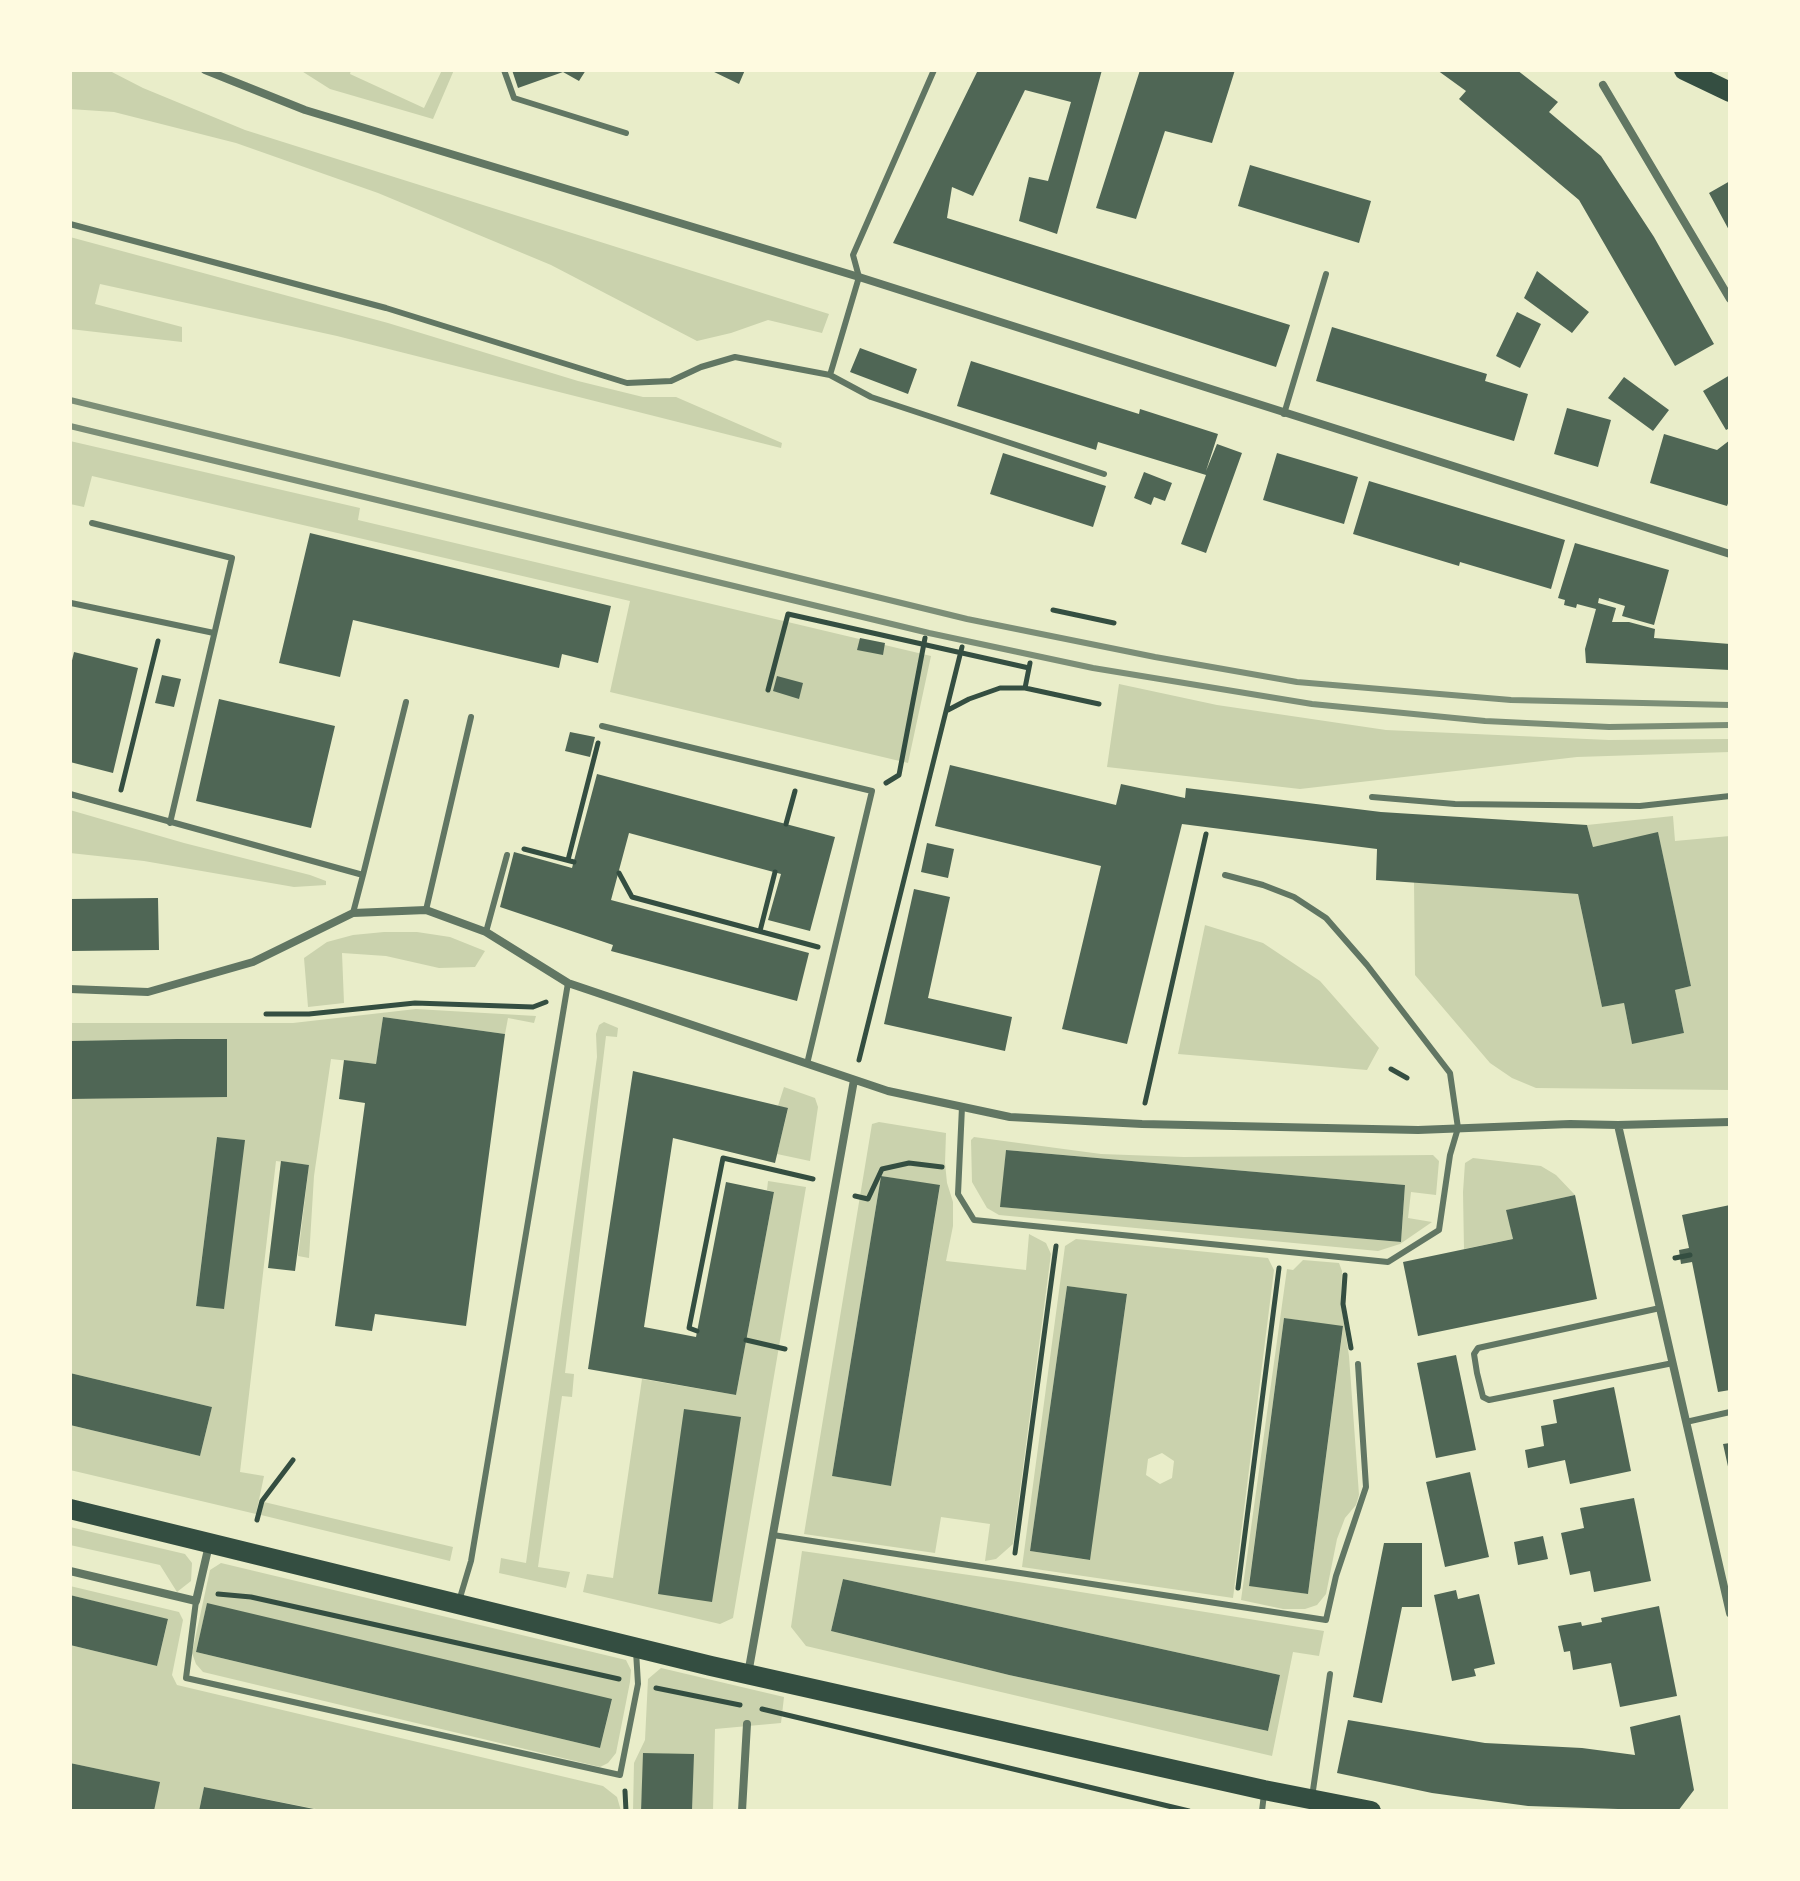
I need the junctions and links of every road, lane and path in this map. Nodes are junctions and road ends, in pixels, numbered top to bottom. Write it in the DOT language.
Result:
graph roads {
  1 [pos="205,70"];
  2 [pos="504,70"];
  3 [pos="934,70"];
  4 [pos="1684,70"];
  5 [pos="221,73"];
  6 [pos="1603,85"];
  7 [pos="1730,92"];
  8 [pos="626,133"];
  9 [pos="70,224"];
  10 [pos="1326,274"];
  11 [pos="859,277"];
  12 [pos="1730,299"];
  13 [pos="830,375"];
  14 [pos="1284,414"];
  15 [pos="1104,474"];
  16 [pos="92,523"];
  17 [pos="1730,554"];
  18 [pos="71,603"];
  19 [pos="1053,610"];
  20 [pos="163,622"];
  21 [pos="1114,623"];
  22 [pos="214,633"];
  23 [pos="925,641"];
  24 [pos="961,653"];
  25 [pos="1025,688"];
  26 [pos="768,690"];
  27 [pos="406,702"];
  28 [pos="1099,704"];
  29 [pos="947,711"];
  30 [pos="471,717"];
  31 [pos="602,726"];
  32 [pos="799,774"];
  33 [pos="872,791"];
  34 [pos="70,794"];
  35 [pos="1730,796"];
  36 [pos="1372,797"];
  37 [pos="117,807"];
  38 [pos="170,823"];
  39 [pos="786,824"];
  40 [pos="1206,834"];
  41 [pos="507,855"];
  42 [pos="775,872"];
  43 [pos="619,873"];
  44 [pos="363,875"];
  45 [pos="1225,875"];
  46 [pos="426,910"];
  47 [pos="353,913"];
  48 [pos="760,931"];
  49 [pos="486,932"];
  50 [pos="834,952"];
  51 [pos="568,983"];
  52 [pos="70,989"];
  53 [pos="565,995"];
  54 [pos="266,1014"];
  55 [pos="807,1064"];
  56 [pos="1391,1069"];
  57 [pos="1407,1078"];
  58 [pos="854,1080"];
  59 [pos="962,1107"];
  60 [pos="1730,1122"];
  61 [pos="1142,1124"];
  62 [pos="1618,1125"];
  63 [pos="1458,1128"];
  64 [pos="959,1169"];
  65 [pos="813,1179"];
  66 [pos="855,1196"];
  67 [pos="1058,1229"];
  68 [pos="1281,1251"];
  69 [pos="1690,1255"];
  70 [pos="1347,1258"];
  71 [pos="1675,1258"];
  72 [pos="1660,1308"];
  73 [pos="697,1331"];
  74 [pos="746,1340"];
  75 [pos="785,1349"];
  76 [pos="1673,1363"];
  77 [pos="1358,1364"];
  78 [pos="1730,1412"];
  79 [pos="1686,1422"];
  80 [pos="293,1460"];
  81 [pos="70,1509"];
  82 [pos="257,1520"];
  83 [pos="773,1535"];
  84 [pos="209,1544"];
  85 [pos="70,1571"];
  86 [pos="1012,1572"];
  87 [pos="198,1597"];
  88 [pos="458,1604"];
  89 [pos="1236,1607"];
  90 [pos="1730,1613"];
  91 [pos="636,1646"];
  92 [pos="748,1674"];
  93 [pos="1330,1674"];
  94 [pos="638,1684"];
  95 [pos="747,1724"];
  96 [pos="1311,1799"];
  97 [pos="1263,1801"];
  98 [pos="742,1811"];
  99 [pos="1189,1811"];
  100 [pos="1371,1811"];
  1 -- 5 [label="street"];
  2 -- 8 [label="lane"];
  3 -- 11 [label="lane"];
  4 -- 7 [label="main road"];
  5 -- 11 [label="street"];
  6 -- 12 [label="street"];
  9 -- 13 [label="lane"];
  10 -- 14 [label="lane"];
  11 -- 13 [label="lane"];
  11 -- 14 [label="street"];
  13 -- 15 [label="lane"];
  14 -- 17 [label="street"];
  16 -- 22 [label="lane"];
  18 -- 20 [label="lane"];
  19 -- 21 [label="path"];
  20 -- 22 [label="lane"];
  20 -- 37 [label="path"];
  22 -- 38 [label="lane"];
  23 -- 24 [label="path"];
  23 -- 26 [label="path"];
  23 -- 33 [label="path"];
  24 -- 25 [label="path"];
  24 -- 29 [label="path"];
  25 -- 28 [label="path"];
  25 -- 29 [label="path"];
  27 -- 44 [label="lane"];
  29 -- 58 [label="path"];
  30 -- 46 [label="lane"];
  31 -- 32 [label="lane"];
  31 -- 41 [label="path"];
  32 -- 33 [label="lane"];
  32 -- 39 [label="path"];
  33 -- 50 [label="lane"];
  34 -- 37 [label="lane"];
  35 -- 36 [label="lane"];
  37 -- 38 [label="lane"];
  38 -- 44 [label="lane"];
  40 -- 61 [label="path"];
  41 -- 49 [label="lane"];
  42 -- 48 [label="path"];
  43 -- 48 [label="path"];
  44 -- 47 [label="lane"];
  45 -- 63 [label="lane"];
  46 -- 47 [label="street"];
  46 -- 49 [label="street"];
  47 -- 52 [label="street"];
  48 -- 50 [label="path"];
  49 -- 51 [label="street"];
  50 -- 55 [label="lane"];
  51 -- 53 [label="lane"];
  51 -- 55 [label="street"];
  53 -- 54 [label="path"];
  53 -- 88 [label="lane"];
  55 -- 58 [label="street"];
  56 -- 57 [label="path"];
  58 -- 59 [label="street"];
  58 -- 83 [label="street"];
  59 -- 61 [label="street"];
  59 -- 64 [label="lane"];
  60 -- 62 [label="street"];
  61 -- 63 [label="street"];
  62 -- 63 [label="street"];
  62 -- 72 [label="street"];
  63 -- 70 [label="lane"];
  64 -- 66 [label="path"];
  64 -- 67 [label="lane"];
  65 -- 73 [label="path"];
  67 -- 68 [label="lane"];
  67 -- 86 [label="path"];
  68 -- 70 [label="lane"];
  68 -- 89 [label="path"];
  69 -- 71 [label="path"];
  70 -- 77 [label="path"];
  72 -- 76 [label="street"];
  72 -- 76 [label="lane"];
  74 -- 75 [label="path"];
  76 -- 79 [label="street"];
  77 -- 89 [label="lane"];
  78 -- 79 [label="lane"];
  79 -- 90 [label="street"];
  80 -- 82 [label="path"];
  81 -- 84 [label="main road"];
  83 -- 86 [label="lane"];
  83 -- 92 [label="street"];
  84 -- 87 [label="street"];
  84 -- 88 [label="main road"];
  85 -- 87 [label="street"];
  86 -- 89 [label="lane"];
  87 -- 94 [label="path"];
  87 -- 94 [label="lane"];
  88 -- 91 [label="main road"];
  91 -- 92 [label="main road"];
  91 -- 94 [label="lane"];
  92 -- 97 [label="main road"];
  93 -- 96 [label="lane"];
  94 -- 99 [label="path"];
  95 -- 98 [label="street"];
  96 -- 97 [label="main road"];
  96 -- 100 [label="main road"];
}
